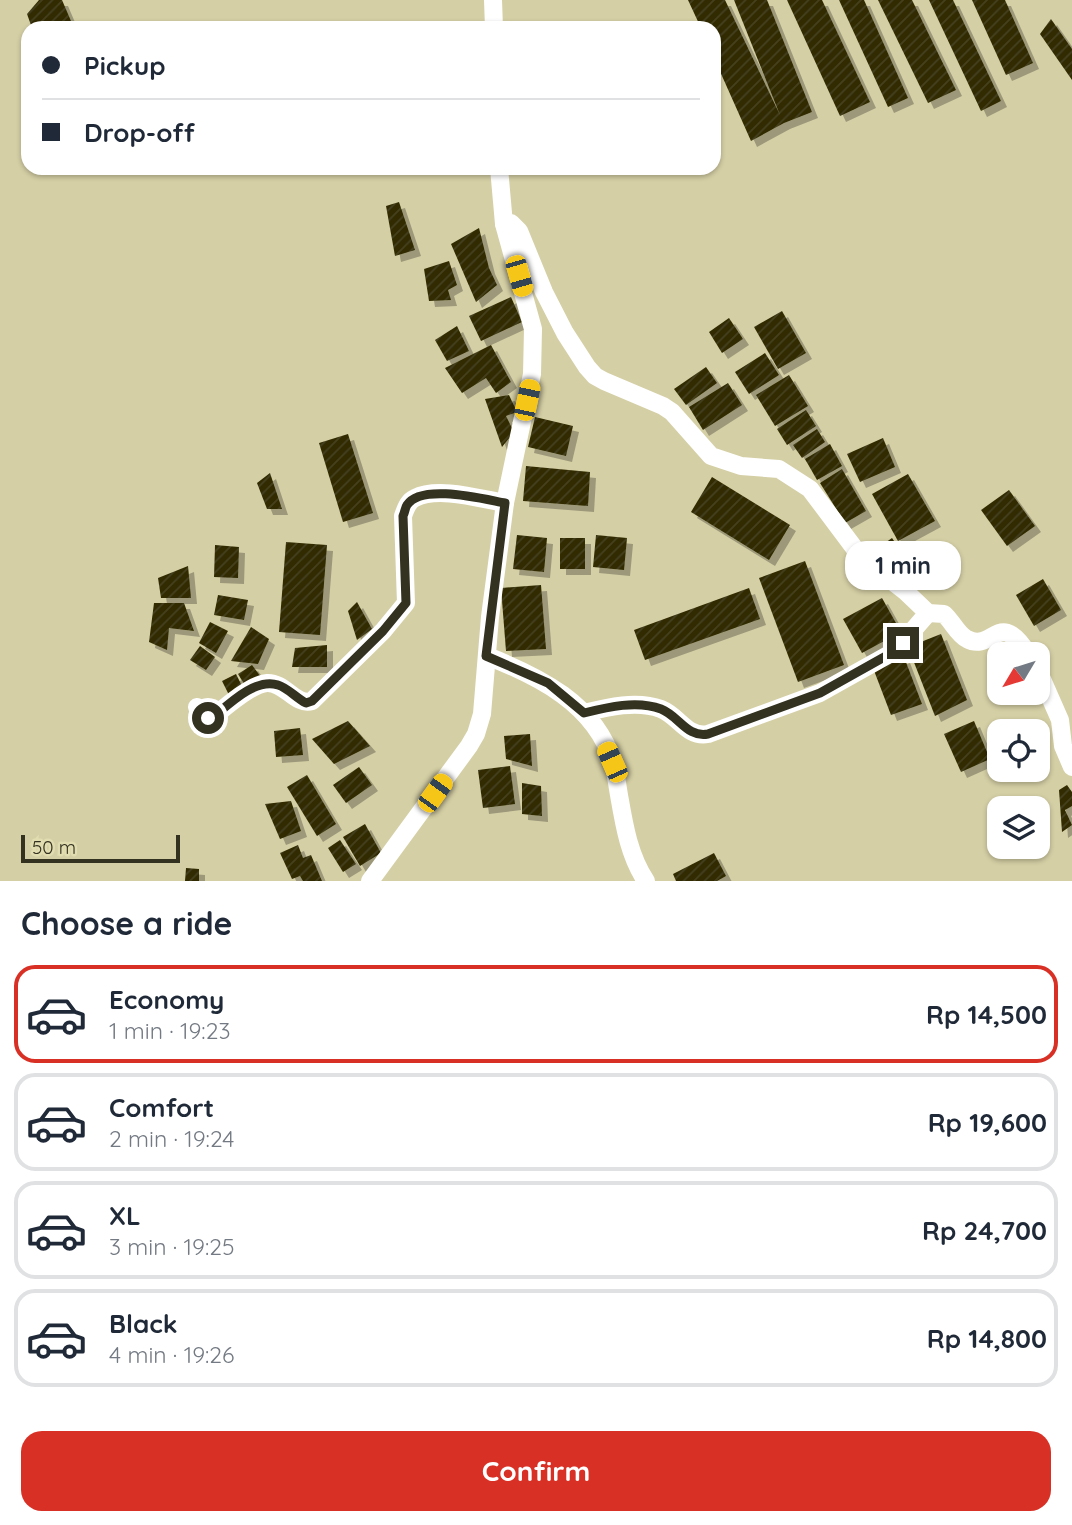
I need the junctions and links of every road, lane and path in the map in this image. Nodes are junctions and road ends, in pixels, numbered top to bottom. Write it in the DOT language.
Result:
graph roads {
  1 [pos="493,0"];
  2 [pos="494,21"];
  3 [pos="500,175"];
  4 [pos="504,224"];
  5 [pos="505,503"];
  6 [pos="928,613"];
  7 [pos="1018,642"];
  8 [pos="486,656"];
  9 [pos="1050,697"];
  10 [pos="197,707"];
  11 [pos="584,713"];
  12 [pos="1072,767"];
  13 [pos="370,881"];
  14 [pos="646,881"];
  1 -- 2 [label="street"];
  3 -- 4 [label="street"];
  4 -- 5 [label="street"];
  4 -- 6 [label="street"];
  5 -- 8 [label="street"];
  5 -- 10 [label="street"];
  6 -- 7 [label="street"];
  6 -- 11 [label="street"];
  8 -- 11 [label="street"];
  8 -- 13 [label="street"];
  9 -- 12 [label="street"];
  11 -- 14 [label="street"];
}
